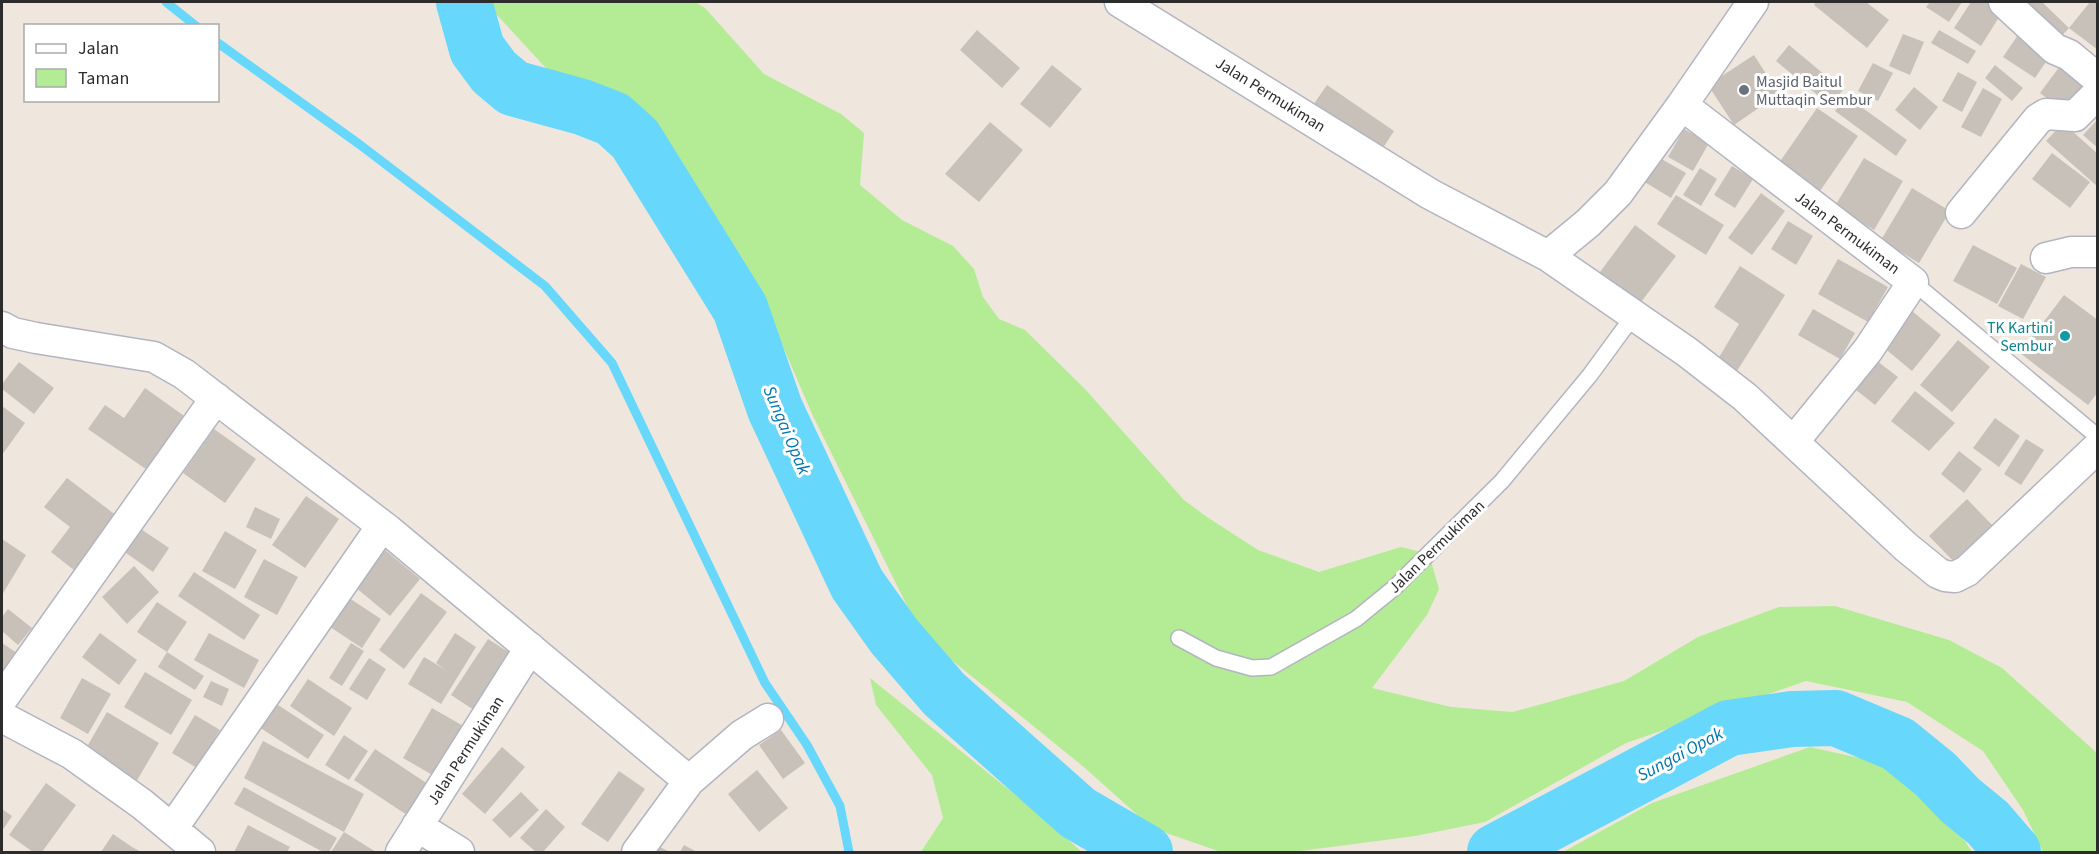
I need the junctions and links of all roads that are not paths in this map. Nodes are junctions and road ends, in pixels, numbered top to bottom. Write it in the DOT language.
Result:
graph roads {
  1 [pos="1120,2"];
  2 [pos="1753,2"];
  3 [pos="2004,2"];
  4 [pos="2097,79"];
  5 [pos="2097,93"];
  6 [pos="1682,105"];
  7 [pos="1960,213"];
  8 [pos="2097,252"];
  9 [pos="1548,256"];
  10 [pos="2046,258"];
  11 [pos="1913,282"];
  12 [pos="1634,315"];
  13 [pos="5,336"];
  14 [pos="216,398"];
  15 [pos="2097,437"];
  16 [pos="1794,441"];
  17 [pos="2097,447"];
  18 [pos="382,526"];
  19 [pos="1179,638"];
  20 [pos="531,648"];
  21 [pos="2,699"];
  22 [pos="2,717"];
  23 [pos="768,719"];
  24 [pos="689,781"];
  25 [pos="417,826"];
  26 [pos="172,829"];
  27 [pos="200,852"];
  28 [pos="401,852"];
  29 [pos="459,852"];
  30 [pos="637,852"];
  1 -- 9 [label="street, Jalan Permukiman"];
  2 -- 6 [label="street"];
  3 -- 4 [label="street"];
  5 -- 7 [label="street"];
  6 -- 9 [label="street"];
  6 -- 11 [label="street, Jalan Permukiman"];
  8 -- 10 [label="street"];
  9 -- 12 [label="street, Jalan Permukiman"];
  11 -- 15 [label="lane"];
  11 -- 16 [label="street, Jalan Permukiman"];
  12 -- 16 [label="street, Jalan Permukiman"];
  12 -- 19 [label="lane, Jalan Permukiman"];
  13 -- 14 [label="street"];
  14 -- 18 [label="street"];
  14 -- 21 [label="street"];
  16 -- 17 [label="street, Jalan Permukiman"];
  18 -- 20 [label="street"];
  18 -- 26 [label="street"];
  20 -- 24 [label="street"];
  20 -- 25 [label="street, Jalan Permukiman"];
  22 -- 26 [label="street"];
  23 -- 24 [label="street"];
  24 -- 30 [label="street"];
  25 -- 28 [label="street, Jalan Permukiman"];
  25 -- 29 [label="street"];
  26 -- 27 [label="street"];
}
